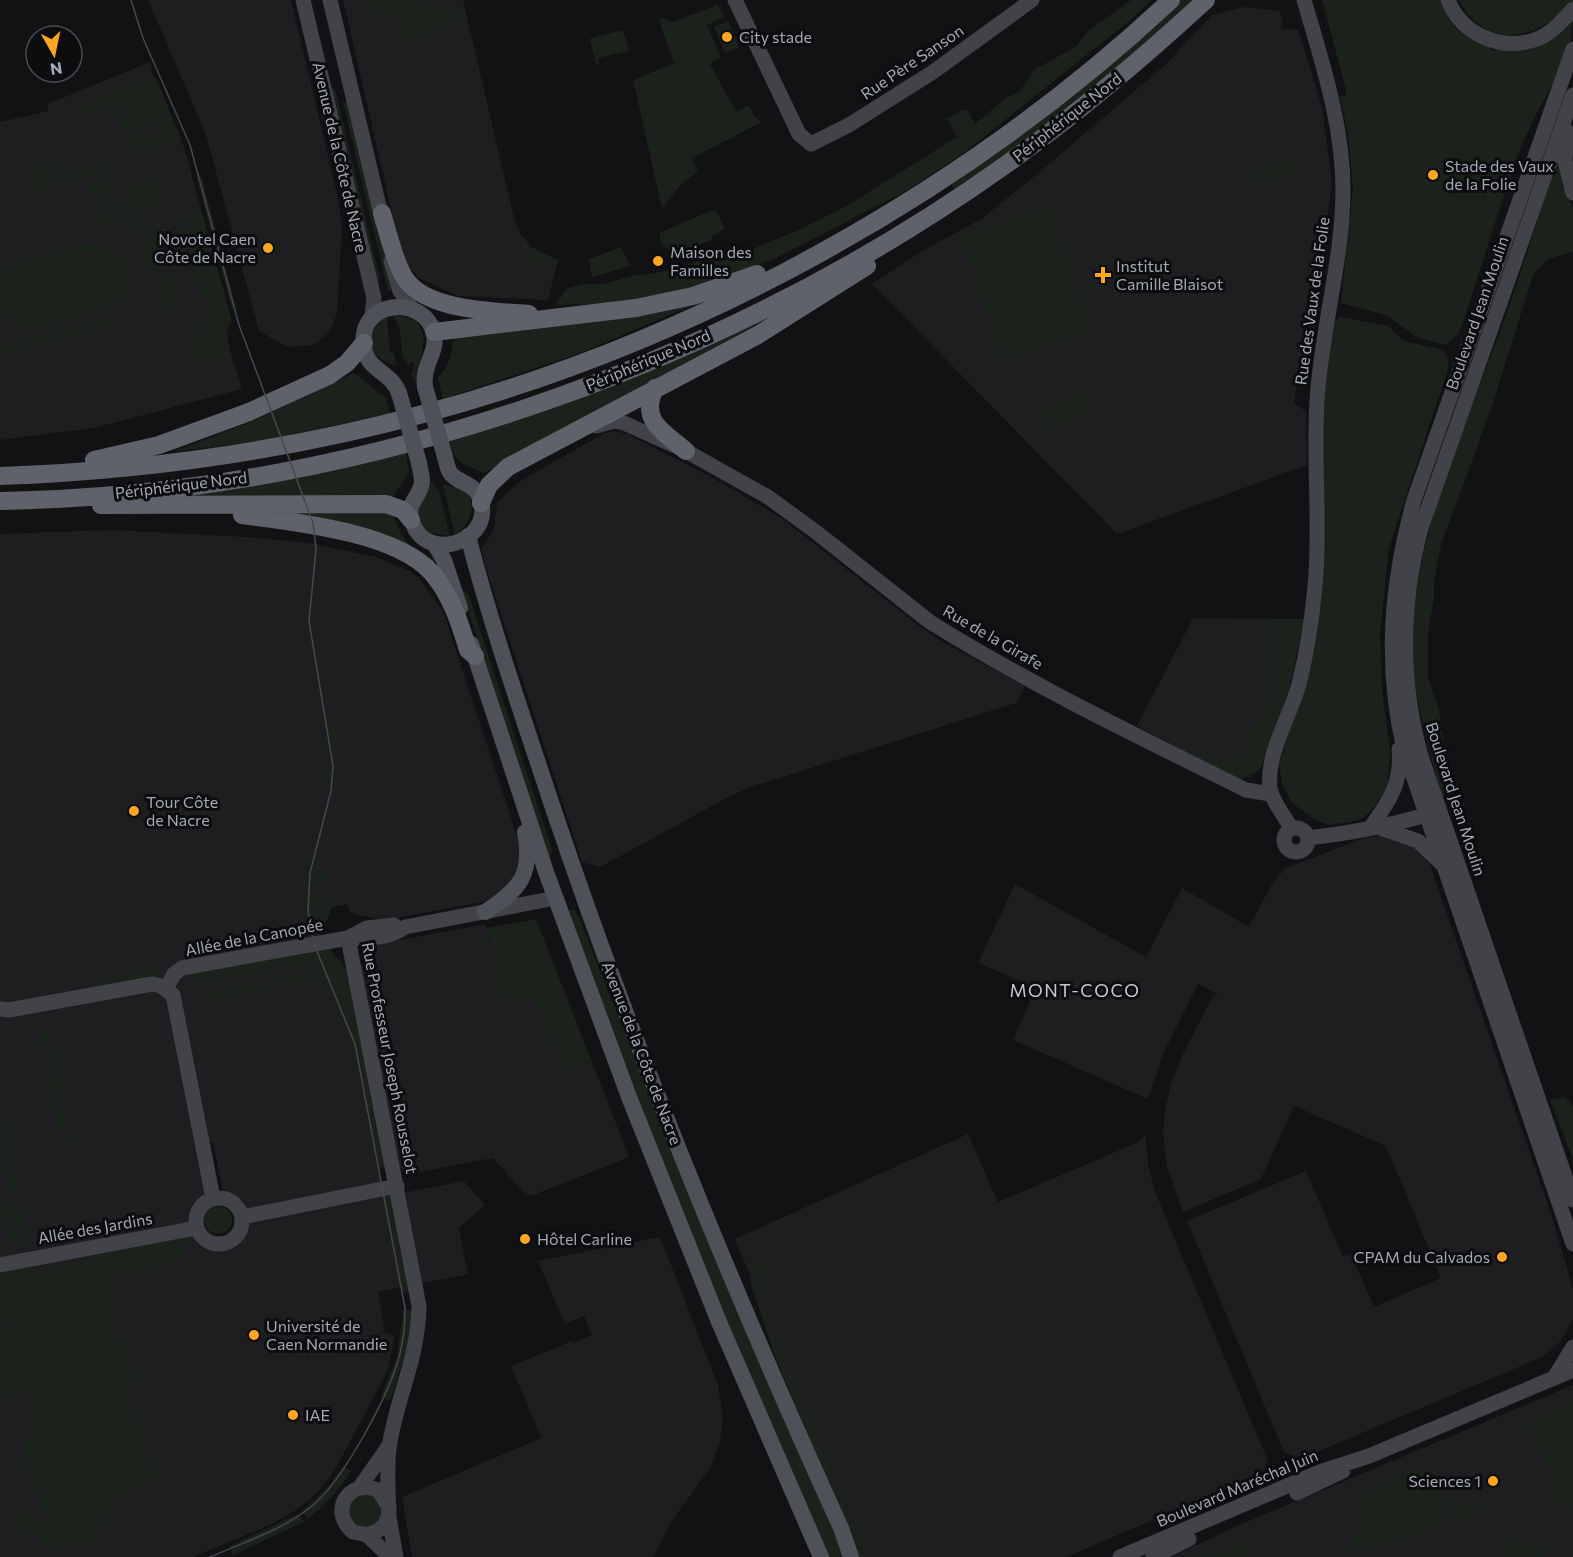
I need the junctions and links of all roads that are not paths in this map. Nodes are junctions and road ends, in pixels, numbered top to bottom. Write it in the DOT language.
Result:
graph roads {
  1 [pos="303,0"];
  2 [pos="330,0"];
  3 [pos="735,0"];
  4 [pos="1032,0"];
  5 [pos="1171,0"];
  6 [pos="1206,0"];
  7 [pos="1304,0"];
  8 [pos="1448,0"];
  9 [pos="1573,9"];
  10 [pos="1573,48"];
  11 [pos="1573,95"];
  12 [pos="966,192"];
  13 [pos="1573,193"];
  14 [pos="381,213"];
  15 [pos="858,230"];
  16 [pos="413,310"];
  17 [pos="384,311"];
  18 [pos="572,317"];
  19 [pos="434,332"];
  20 [pos="364,343"];
  21 [pos="655,388"];
  22 [pos="583,426"];
  23 [pos="686,451"];
  24 [pos="24,475"];
  25 [pos="0,476"];
  26 [pos="68,499"];
  27 [pos="0,501"];
  28 [pos="481,503"];
  29 [pos="206,507"];
  30 [pos="411,520"];
  31 [pos="459,541"];
  32 [pos="435,545"];
  33 [pos="475,656"];
  34 [pos="1394,707"];
  35 [pos="508,761"];
  36 [pos="1271,794"];
  37 [pos="1431,809"];
  38 [pos="1371,827"];
  39 [pos="1291,828"];
  40 [pos="1308,838"];
  41 [pos="568,854"];
  42 [pos="1443,867"];
  43 [pos="555,898"];
  44 [pos="485,912"];
  45 [pos="348,938"];
  46 [pos="166,989"];
  47 [pos="623,1008"];
  48 [pos="0,1009"];
  49 [pos="397,1186"];
  50 [pos="213,1198"];
  51 [pos="1573,1200"];
  52 [pos="242,1217"];
  53 [pos="196,1228"];
  54 [pos="1573,1244"];
  55 [pos="0,1264"];
  56 [pos="1573,1347"];
  57 [pos="1573,1370"];
  58 [pos="1554,1378"];
  59 [pos="390,1444"];
  60 [pos="1369,1456"];
  61 [pos="360,1487"];
  62 [pos="389,1512"];
  63 [pos="367,1535"];
  64 [pos="390,1557"];
  65 [pos="396,1557"];
  66 [pos="821,1557"];
  67 [pos="851,1557"];
  68 [pos="1120,1557"];
  69 [pos="1153,1557"];
  1 -- 17 [label="street, Avenue de la Côte de Nacre"];
  2 -- 14 [label="street, Avenue de la Côte de Nacre"];
  3 -- 4 [label="street, Rue Père Sanson"];
  5 -- 15 [label="highway, Périphérique Nord"];
  6 -- 12 [label="highway, Périphérique Nord"];
  7 -- 36 [label="street, Rue des Vaux de la Folie"];
  8 -- 9 [label="street"];
  10 -- 34 [label="street"];
  11 -- 13 [label="street"];
  11 -- 37 [label="street, Boulevard Jean Moulin"];
  12 -- 21 [label="highway"];
  12 -- 26 [label="highway, Périphérique Nord"];
  14 -- 16 [label="street, Avenue de la Côte de Nacre"];
  14 -- 18 [label="highway"];
  15 -- 18 [label="highway"];
  15 -- 24 [label="highway, Périphérique Nord"];
  16 -- 17 [label="main road"];
  16 -- 19 [label="main road, Avenue de la Côte de Nacre"];
  17 -- 20 [label="main road, Avenue de la Côte de Nacre"];
  18 -- 19 [label="highway"];
  19 -- 28 [label="main road, bridge"];
  20 -- 24 [label="highway"];
  20 -- 30 [label="main road, bridge"];
  21 -- 22 [label="highway"];
  21 -- 23 [label="highway"];
  22 -- 23 [label="street, Rue de la Girafe"];
  22 -- 28 [label="highway"];
  23 -- 36 [label="street, Rue de la Girafe"];
  24 -- 25 [label="highway, Périphérique Nord"];
  26 -- 27 [label="highway, Périphérique Nord"];
  26 -- 29 [label="highway"];
  28 -- 31 [label="main road"];
  29 -- 30 [label="highway"];
  29 -- 33 [label="highway"];
  30 -- 32 [label="main road, Avenue de la Côte de Nacre"];
  31 -- 32 [label="main road"];
  31 -- 41 [label="main road, Avenue de la Côte de Nacre"];
  32 -- 33 [label="main road, Avenue de la Côte de Nacre"];
  33 -- 35 [label="main road, Avenue de la Côte de Nacre"];
  34 -- 37 [label="street"];
  34 -- 38 [label="street"];
  35 -- 43 [label="main road, Avenue de la Côte de Nacre"];
  35 -- 44 [label="main road"];
  36 -- 39 [label="street"];
  37 -- 38 [label="street"];
  37 -- 42 [label="street"];
  37 -- 51 [label="street, Boulevard Jean Moulin"];
  38 -- 40 [label="street"];
  38 -- 42 [label="street"];
  39 -- 40 [label="street"];
  39 -- 40 [label="street"];
  41 -- 43 [label="main road"];
  41 -- 47 [label="main road, Avenue de la Côte de Nacre"];
  42 -- 54 [label="street"];
  43 -- 44 [label="street, Allée de la Canopée"];
  43 -- 47 [label="main road"];
  43 -- 66 [label="main road, Avenue de la Côte de Nacre"];
  44 -- 45 [label="street, Allée de la Canopée"];
  45 -- 46 [label="street, Allée de la Canopée"];
  45 -- 49 [label="street, Rue Professeur Joseph Rousselot"];
  46 -- 48 [label="street"];
  46 -- 50 [label="street"];
  47 -- 67 [label="main road, Avenue de la Côte de Nacre"];
  49 -- 52 [label="street, Rue Professeur Joseph Rousselot"];
  49 -- 59 [label="street, Rue Professeur Joseph Rousselot"];
  50 -- 52 [label="street"];
  50 -- 53 [label="street"];
  52 -- 53 [label="street"];
  53 -- 55 [label="street, Allée des Jardins"];
  56 -- 58 [label="street"];
  57 -- 58 [label="street, Boulevard Maréchal Juin"];
  58 -- 60 [label="street, Boulevard Maréchal Juin"];
  59 -- 61 [label="street"];
  59 -- 62 [label="street"];
  60 -- 68 [label="street, Boulevard Maréchal Juin"];
  60 -- 69 [label="street, Boulevard Maréchal Juin"];
  61 -- 62 [label="street"];
  61 -- 63 [label="street"];
  62 -- 63 [label="street"];
  62 -- 65 [label="street"];
  63 -- 64 [label="street"];
}
